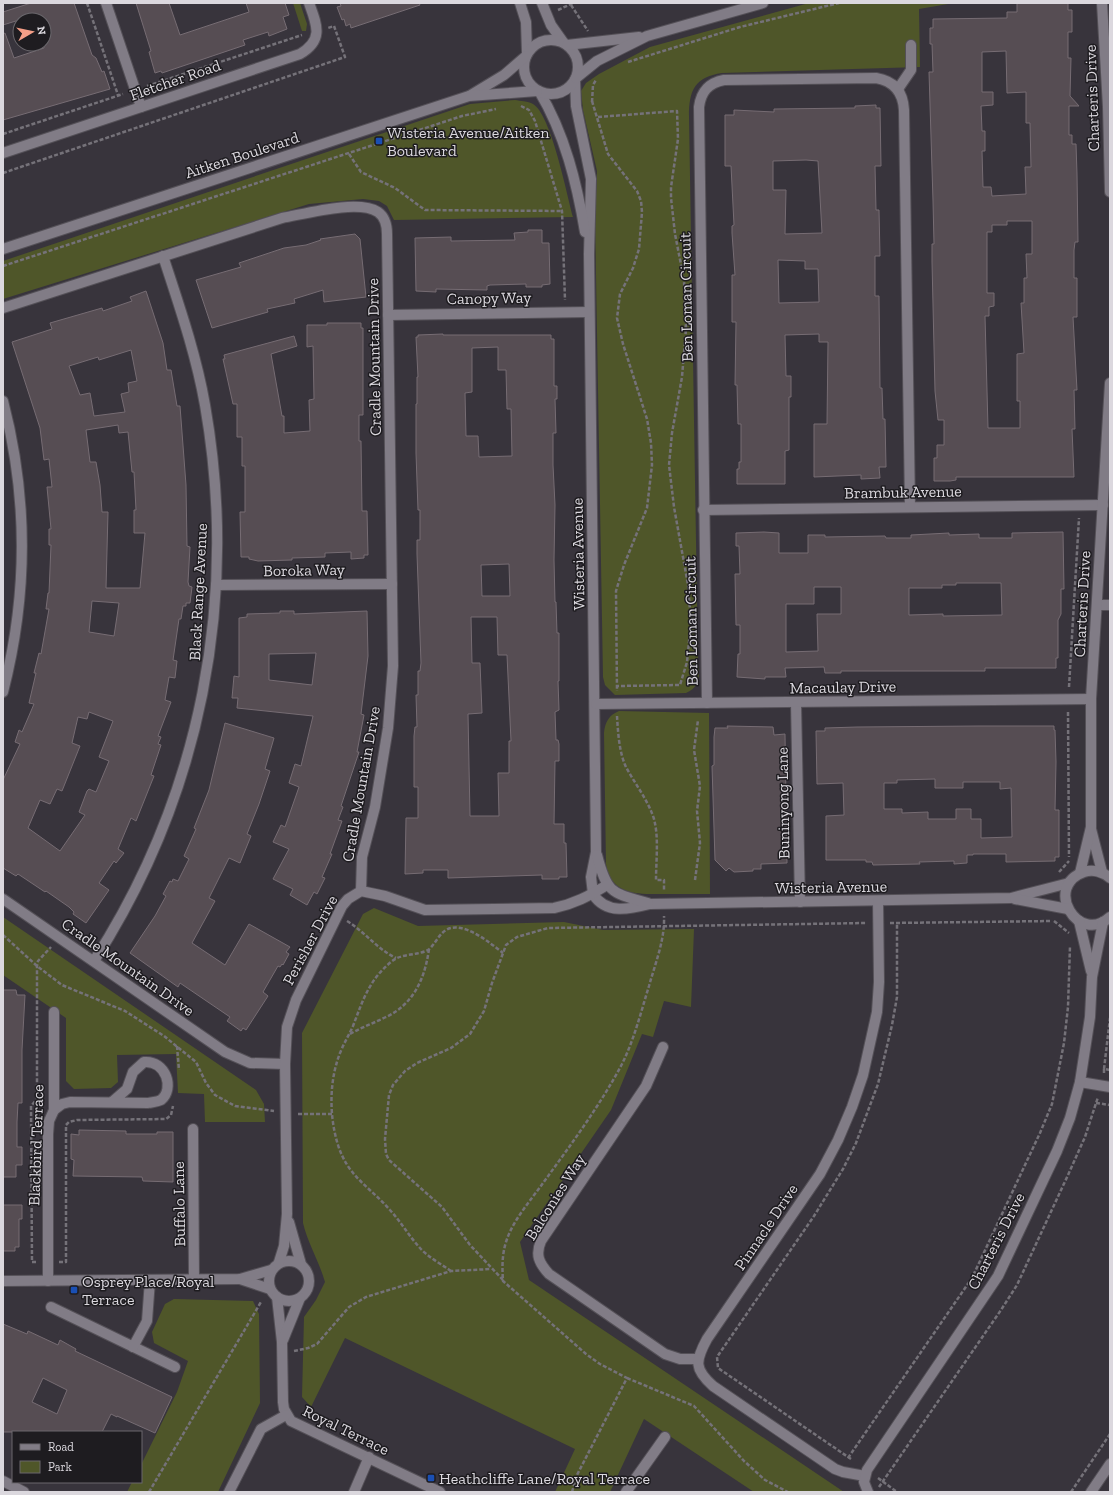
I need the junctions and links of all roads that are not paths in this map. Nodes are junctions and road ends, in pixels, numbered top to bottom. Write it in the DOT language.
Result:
graph roads {
  1 [pos="106,3"];
  2 [pos="309,3"];
  3 [pos="520,3"];
  4 [pos="542,3"];
  5 [pos="763,3"];
  6 [pos="1102,3"];
  7 [pos="647,36"];
  8 [pos="565,43"];
  9 [pos="911,45"];
  10 [pos="527,54"];
  11 [pos="575,79"];
  12 [pos="898,89"];
  13 [pos="538,91"];
  14 [pos="469,96"];
  15 [pos="141,107"];
  16 [pos="3,153"];
  17 [pos="1110,192"];
  18 [pos="3,247"];
  19 [pos="589,254"];
  20 [pos="163,256"];
  21 [pos="3,308"];
  22 [pos="589,312"];
  23 [pos="388,315"];
  24 [pos="1110,383"];
  25 [pos="3,401"];
  26 [pos="1103,505"];
  27 [pos="910,507"];
  28 [pos="703,510"];
  29 [pos="392,584"];
  30 [pos="216,585"];
  31 [pos="1097,605"];
  32 [pos="1110,605"];
  33 [pos="3,692"];
  34 [pos="1091,700"];
  35 [pos="796,702"];
  36 [pos="707,703"];
  37 [pos="596,704"];
  38 [pos="1091,827"];
  39 [pos="596,852"];
  40 [pos="1080,873"];
  41 [pos="1106,875"];
  42 [pos="1069,883"];
  43 [pos="607,885"];
  44 [pos="361,891"];
  45 [pos="593,894"];
  46 [pos="1011,898"];
  47 [pos="3,899"];
  48 [pos="878,901"];
  49 [pos="800,902"];
  50 [pos="650,904"];
  51 [pos="1068,909"];
  52 [pos="1106,919"];
  53 [pos="1079,921"];
  54 [pos="94,961"];
  55 [pos="1092,977"];
  56 [pos="54,1012"];
  57 [pos="663,1047"];
  58 [pos="285,1064"];
  59 [pos="1080,1082"];
  60 [pos="1110,1087"];
  61 [pos="112,1102"];
  62 [pos="54,1110"];
  63 [pos="193,1130"];
  64 [pos="288,1214"];
  65 [pos="279,1262"];
  66 [pos="301,1264"];
  67 [pos="272,1270"];
  68 [pos="194,1279"];
  69 [pos="240,1279"];
  70 [pos="48,1280"];
  71 [pos="150,1280"];
  72 [pos="3,1281"];
  73 [pos="270,1289"];
  74 [pos="277,1297"];
  75 [pos="300,1298"];
  76 [pos="51,1307"];
  77 [pos="282,1346"];
  78 [pos="134,1347"];
  79 [pos="698,1359"];
  80 [pos="175,1367"];
  81 [pos="286,1414"];
  82 [pos="665,1437"];
  83 [pos="369,1457"];
  84 [pos="1110,1464"];
  85 [pos="866,1473"];
  86 [pos="3,1481"];
  87 [pos="24,1492"];
  88 [pos="229,1492"];
  89 [pos="354,1492"];
  90 [pos="440,1492"];
  91 [pos="626,1492"];
  92 [pos="868,1492"];
  93 [pos="1091,1492"];
  1 -- 15 [label="street"];
  2 -- 15 [label="street, Fletcher Road"];
  3 -- 10 [label="street"];
  4 -- 8 [label="street"];
  5 -- 7 [label="street"];
  6 -- 17 [label="street, Charteris Drive"];
  7 -- 8 [label="street"];
  7 -- 11 [label="street"];
  8 -- 10 [label="street"];
  8 -- 11 [label="street"];
  9 -- 12 [label="street"];
  10 -- 13 [label="street"];
  10 -- 14 [label="street, Aitken Boulevard"];
  11 -- 13 [label="street"];
  11 -- 19 [label="street, Wisteria Avenue"];
  12 -- 27 [label="street"];
  12 -- 28 [label="street, Ben Loman Circuit"];
  13 -- 14 [label="street, Aitken Boulevard"];
  13 -- 19 [label="street, Wisteria Avenue"];
  14 -- 18 [label="street, Aitken Boulevard"];
  15 -- 16 [label="street, Fletcher Road"];
  19 -- 22 [label="street, Wisteria Avenue"];
  20 -- 21 [label="street, Cradle Mountain Drive"];
  20 -- 23 [label="street, Cradle Mountain Drive"];
  20 -- 30 [label="street, Black Range Avenue"];
  22 -- 23 [label="street, Canopy Way"];
  22 -- 37 [label="street, Wisteria Avenue"];
  23 -- 29 [label="street, Cradle Mountain Drive"];
  24 -- 26 [label="street, Charteris Drive"];
  25 -- 33 [label="street"];
  26 -- 27 [label="street, Brambuk Avenue"];
  26 -- 31 [label="street, Charteris Drive"];
  27 -- 28 [label="street, Brambuk Avenue"];
  28 -- 36 [label="street, Ben Loman Circuit"];
  29 -- 30 [label="street, Boroka Way"];
  29 -- 44 [label="street, Cradle Mountain Drive"];
  30 -- 54 [label="street, Black Range Avenue"];
  31 -- 32 [label="street"];
  31 -- 34 [label="street, Charteris Drive"];
  34 -- 35 [label="street, Macaulay Drive"];
  34 -- 38 [label="street, Charteris Drive"];
  35 -- 36 [label="street, Macaulay Drive"];
  35 -- 49 [label="street, Buninyong Lane"];
  36 -- 37 [label="street, Macaulay Drive"];
  37 -- 39 [label="street, Wisteria Avenue"];
  38 -- 40 [label="street, Charteris Drive"];
  38 -- 41 [label="street, Charteris Drive"];
  39 -- 43 [label="street, Wisteria Avenue"];
  39 -- 45 [label="street, Wisteria Avenue"];
  40 -- 41 [label="street"];
  40 -- 42 [label="street"];
  42 -- 46 [label="street, Wisteria Avenue"];
  42 -- 51 [label="street"];
  43 -- 45 [label="street, Perisher Drive"];
  43 -- 50 [label="street, Wisteria Avenue"];
  44 -- 45 [label="street, Perisher Drive"];
  44 -- 58 [label="street, Perisher Drive"];
  45 -- 50 [label="street, Wisteria Avenue"];
  46 -- 48 [label="street, Wisteria Avenue"];
  46 -- 51 [label="street, Wisteria Avenue"];
  47 -- 54 [label="street, Cradle Mountain Drive"];
  48 -- 49 [label="street, Wisteria Avenue"];
  48 -- 79 [label="street, Pinnacle Drive"];
  49 -- 50 [label="street, Wisteria Avenue"];
  51 -- 53 [label="street"];
  52 -- 53 [label="street"];
  52 -- 55 [label="street, Charteris Drive"];
  53 -- 55 [label="street, Charteris Drive"];
  54 -- 58 [label="street, Cradle Mountain Drive"];
  55 -- 59 [label="street, Charteris Drive"];
  56 -- 62 [label="street, Blackbird Terrace"];
  57 -- 79 [label="street, Balconies Way"];
  58 -- 64 [label="street, Perisher Drive"];
  59 -- 60 [label="street"];
  59 -- 85 [label="street, Charteris Drive"];
  61 -- 61 [label="street"];
  61 -- 62 [label="street"];
  62 -- 70 [label="street, Blackbird Terrace"];
  63 -- 68 [label="street, Buffalo Lane"];
  64 -- 65 [label="street, Perisher Drive"];
  64 -- 66 [label="street, Perisher Drive"];
  65 -- 66 [label="street"];
  65 -- 67 [label="street"];
  66 -- 75 [label="street"];
  67 -- 69 [label="street"];
  67 -- 73 [label="street"];
  68 -- 69 [label="street"];
  68 -- 71 [label="street"];
  69 -- 73 [label="street"];
  70 -- 71 [label="street"];
  70 -- 72 [label="street"];
  71 -- 78 [label="street"];
  73 -- 74 [label="street"];
  74 -- 75 [label="street"];
  74 -- 77 [label="street, Royal Terrace"];
  75 -- 77 [label="street, Royal Terrace"];
  76 -- 78 [label="street"];
  77 -- 81 [label="street, Royal Terrace"];
  78 -- 80 [label="street"];
  79 -- 85 [label="street"];
  81 -- 83 [label="street, Royal Terrace"];
  81 -- 88 [label="street"];
  82 -- 91 [label="street"];
  83 -- 89 [label="street"];
  83 -- 90 [label="street, Royal Terrace"];
  84 -- 93 [label="street"];
  85 -- 92 [label="street"];
  86 -- 87 [label="street"];
}
